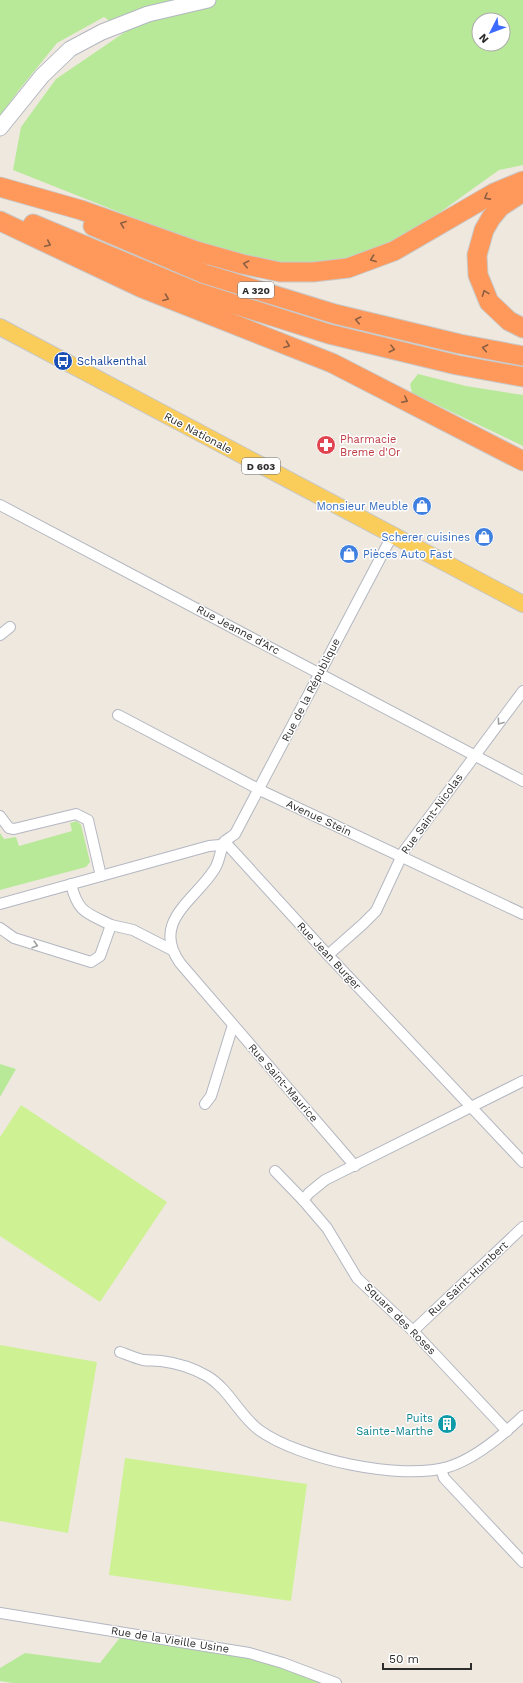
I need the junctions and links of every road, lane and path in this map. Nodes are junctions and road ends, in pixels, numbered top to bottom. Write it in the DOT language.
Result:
graph roads {
  1 [pos="208,0"];
  2 [pos="0,128"];
  3 [pos="523,181"];
  4 [pos="0,187"];
  5 [pos="523,192"];
  6 [pos="0,210"];
  7 [pos="0,222"];
  8 [pos="0,327"];
  9 [pos="523,328"];
  10 [pos="523,356"];
  11 [pos="523,377"];
  12 [pos="523,461"];
  13 [pos="0,505"];
  14 [pos="393,534"];
  15 [pos="523,604"];
  16 [pos="10,627"];
  17 [pos="0,635"];
  18 [pos="319,673"];
  19 [pos="523,691"];
  20 [pos="118,715"];
  21 [pos="475,756"];
  22 [pos="523,781"];
  23 [pos="259,789"];
  24 [pos="0,816"];
  25 [pos="225,842"];
  26 [pos="401,856"];
  27 [pos="101,876"];
  28 [pos="71,884"];
  29 [pos="0,904"];
  30 [pos="523,914"];
  31 [pos="111,925"];
  32 [pos="0,928"];
  33 [pos="172,950"];
  34 [pos="328,955"];
  35 [pos="233,1025"];
  36 [pos="523,1081"];
  37 [pos="205,1104"];
  38 [pos="472,1107"];
  39 [pos="523,1162"];
  40 [pos="354,1166"];
  41 [pos="276,1171"];
  42 [pos="303,1200"];
  43 [pos="523,1227"];
  44 [pos="413,1331"];
  45 [pos="120,1352"];
  46 [pos="523,1416"];
  47 [pos="507,1431"];
  48 [pos="441,1469"];
  49 [pos="523,1562"];
  50 [pos="0,1612"];
  51 [pos="336,1683"];
  1 -- 2 [label="main road"];
  3 -- 4 [label="highway, one-way"];
  10 -- 4 [label="highway, A 320, one-way"];
  9 -- 5 [label="highway, one-way"];
  6 -- 11 [label="highway, A 320, one-way"];
  7 -- 12 [label="highway, one-way"];
  8 -- 14 [label="main road, Rue Nationale / D 603"];
  13 -- 18 [label="street, Rue Jeanne d'Arc"];
  14 -- 15 [label="main road, Rue Nationale / D 603"];
  14 -- 18 [label="street, Rue de la République"];
  16 -- 17 [label="street"];
  18 -- 21 [label="street, Rue Jeanne d'Arc"];
  18 -- 23 [label="street, Rue de la République"];
  19 -- 21 [label="street, Rue Saint-Nicolas, one-way"];
  20 -- 23 [label="street, Avenue Stein"];
  21 -- 22 [label="street, Rue Jeanne d'Arc"];
  21 -- 26 [label="street, Rue Saint-Nicolas"];
  23 -- 25 [label="street, Rue de la République"];
  23 -- 26 [label="street, Avenue Stein"];
  24 -- 27 [label="street"];
  25 -- 27 [label="street"];
  25 -- 33 [label="street"];
  25 -- 34 [label="street, Rue Jean Burger"];
  26 -- 30 [label="street, Avenue Stein"];
  26 -- 34 [label="street, Rue Saint-Nicolas"];
  27 -- 28 [label="street"];
  28 -- 29 [label="street"];
  28 -- 31 [label="street"];
  32 -- 31 [label="street, one-way"];
  31 -- 33 [label="street"];
  33 -- 35 [label="street, Rue Saint-Maurice"];
  34 -- 38 [label="street, Rue Jean Burger"];
  35 -- 37 [label="street"];
  35 -- 40 [label="street, Rue Saint-Maurice"];
  36 -- 38 [label="street"];
  38 -- 39 [label="street, Rue Jean Burger"];
  38 -- 40 [label="street"];
  40 -- 42 [label="street"];
  41 -- 42 [label="street, Square des Roses"];
  42 -- 44 [label="street, Square des Roses"];
  43 -- 44 [label="street, Rue Saint-Humbert"];
  44 -- 47 [label="street, Square des Roses"];
  45 -- 48 [label="street"];
  46 -- 47 [label="street"];
  47 -- 48 [label="street"];
  48 -- 49 [label="street"];
  50 -- 51 [label="street, Rue de la Vieille Usine"];
}
